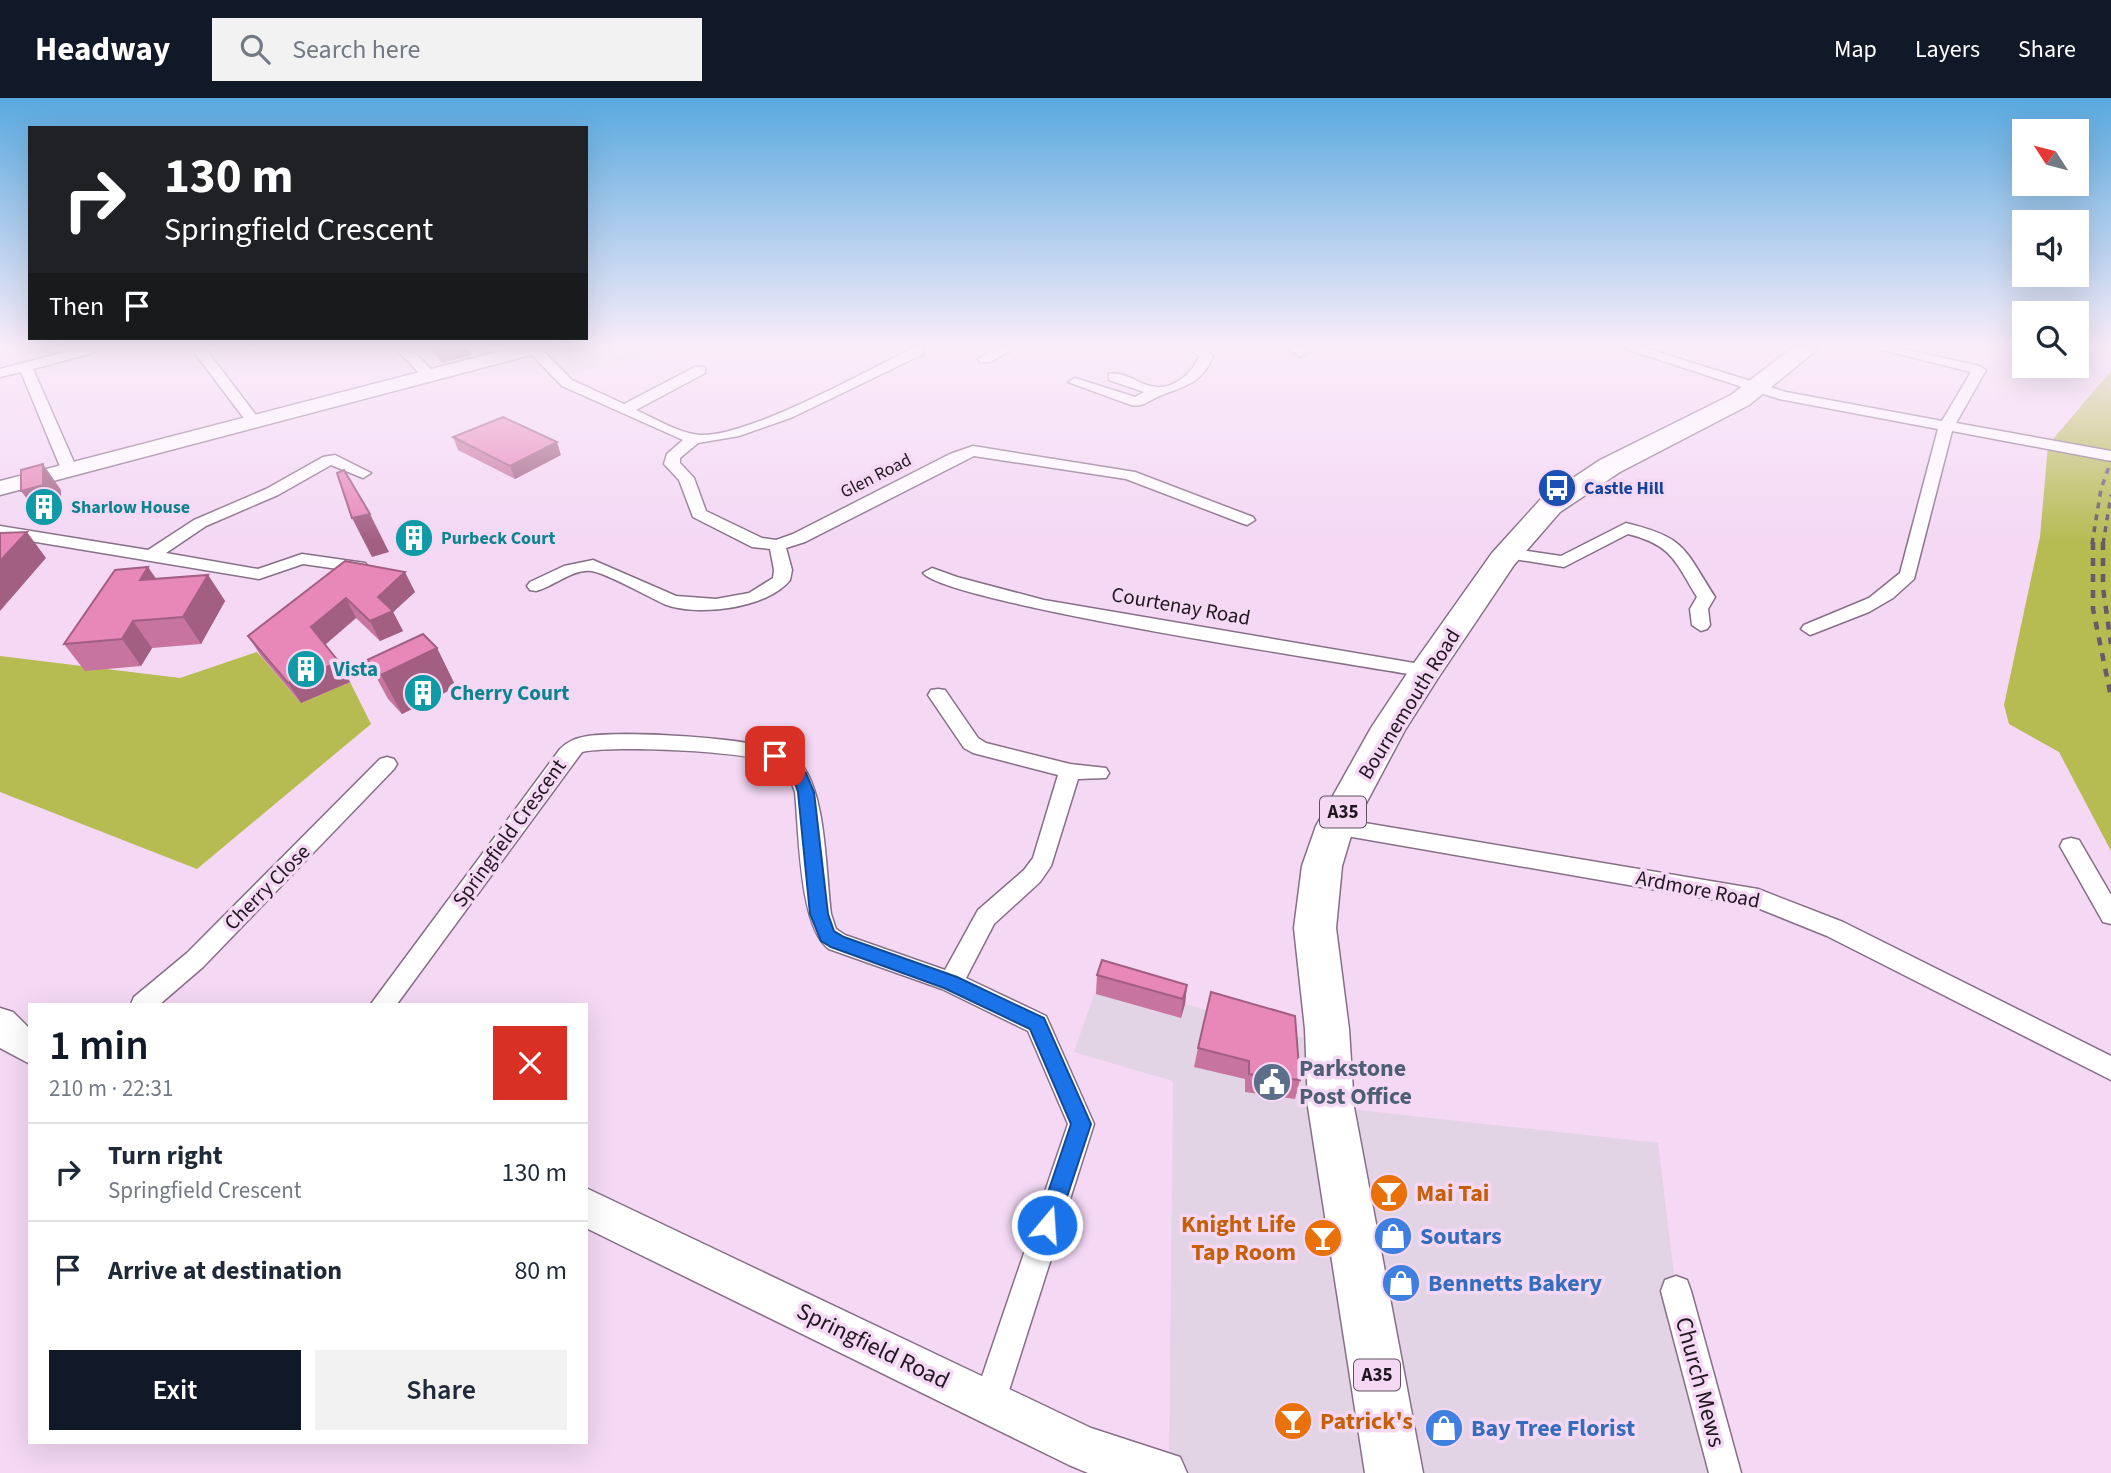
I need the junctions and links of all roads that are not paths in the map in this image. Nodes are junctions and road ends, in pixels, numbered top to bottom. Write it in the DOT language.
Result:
graph roads {
  1 [pos="45,412"];
  2 [pos="247,412"];
  3 [pos="292,412"];
  4 [pos="629,412"];
  5 [pos="788,412"];
  6 [pos="1716,412"];
  7 [pos="1874,412"];
  8 [pos="1955,412"];
  9 [pos="254,422"];
  10 [pos="1946,427"];
  11 [pos="694,439"];
  12 [pos="2111,456"];
  13 [pos="69,469"];
  14 [pos="363,472"];
  15 [pos="0,488"];
  16 [pos="1247,520"];
  17 [pos="0,531"];
  18 [pos="777,545"];
  19 [pos="1508,553"];
  20 [pos="151,556"];
  21 [pos="359,567"];
  22 [pos="932,573"];
  23 [pos="536,586"];
  24 [pos="1701,625"];
  25 [pos="1810,629"];
  26 [pos="1426,671"];
  27 [pos="937,695"];
  28 [pos="387,764"];
  29 [pos="1070,771"];
  30 [pos="1098,773"];
  31 [pos="1335,826"];
  32 [pos="2071,846"];
  33 [pos="2111,915"];
  34 [pos="951,982"];
  35 [pos="143,1003"];
  36 [pos="384,1003"];
  37 [pos="0,1023"];
  38 [pos="28,1047"];
  39 [pos="2111,1069"];
  40 [pos="588,1208"];
  41 [pos="1676,1291"];
  42 [pos="989,1403"];
  43 [pos="1164,1473"];
  44 [pos="1394,1473"];
  45 [pos="1724,1473"];
  1 -- 13 [label="street"];
  2 -- 9 [label="street"];
  3 -- 9 [label="main road"];
  4 -- 11 [label="street"];
  5 -- 11 [label="street"];
  6 -- 19 [label="highway, Bournemouth Road / A35"];
  7 -- 10 [label="street"];
  8 -- 10 [label="street"];
  9 -- 13 [label="main road"];
  10 -- 12 [label="street"];
  10 -- 25 [label="street"];
  11 -- 18 [label="street"];
  13 -- 15 [label="main road"];
  14 -- 20 [label="street"];
  16 -- 18 [label="street, Glen Road"];
  17 -- 20 [label="street"];
  18 -- 23 [label="street"];
  19 -- 24 [label="street"];
  19 -- 26 [label="highway, Bournemouth Road / A35"];
  20 -- 21 [label="street"];
  22 -- 26 [label="street, Courtenay Road"];
  26 -- 31 [label="highway, Bournemouth Road / A35"];
  27 -- 29 [label="street"];
  28 -- 35 [label="street, Cherry Close"];
  29 -- 30 [label="street"];
  29 -- 34 [label="street"];
  31 -- 39 [label="street, Ardmore Road"];
  31 -- 44 [label="highway, Bournemouth Road / A35"];
  32 -- 33 [label="street"];
  34 -- 36 [label="street, Springfield Crescent"];
  34 -- 42 [label="street, Springfield Crescent"];
  37 -- 38 [label="main road"];
  40 -- 42 [label="main road, Springfield Road"];
  41 -- 45 [label="street, Church Mews"];
  42 -- 43 [label="main road, Springfield Road"];
}
